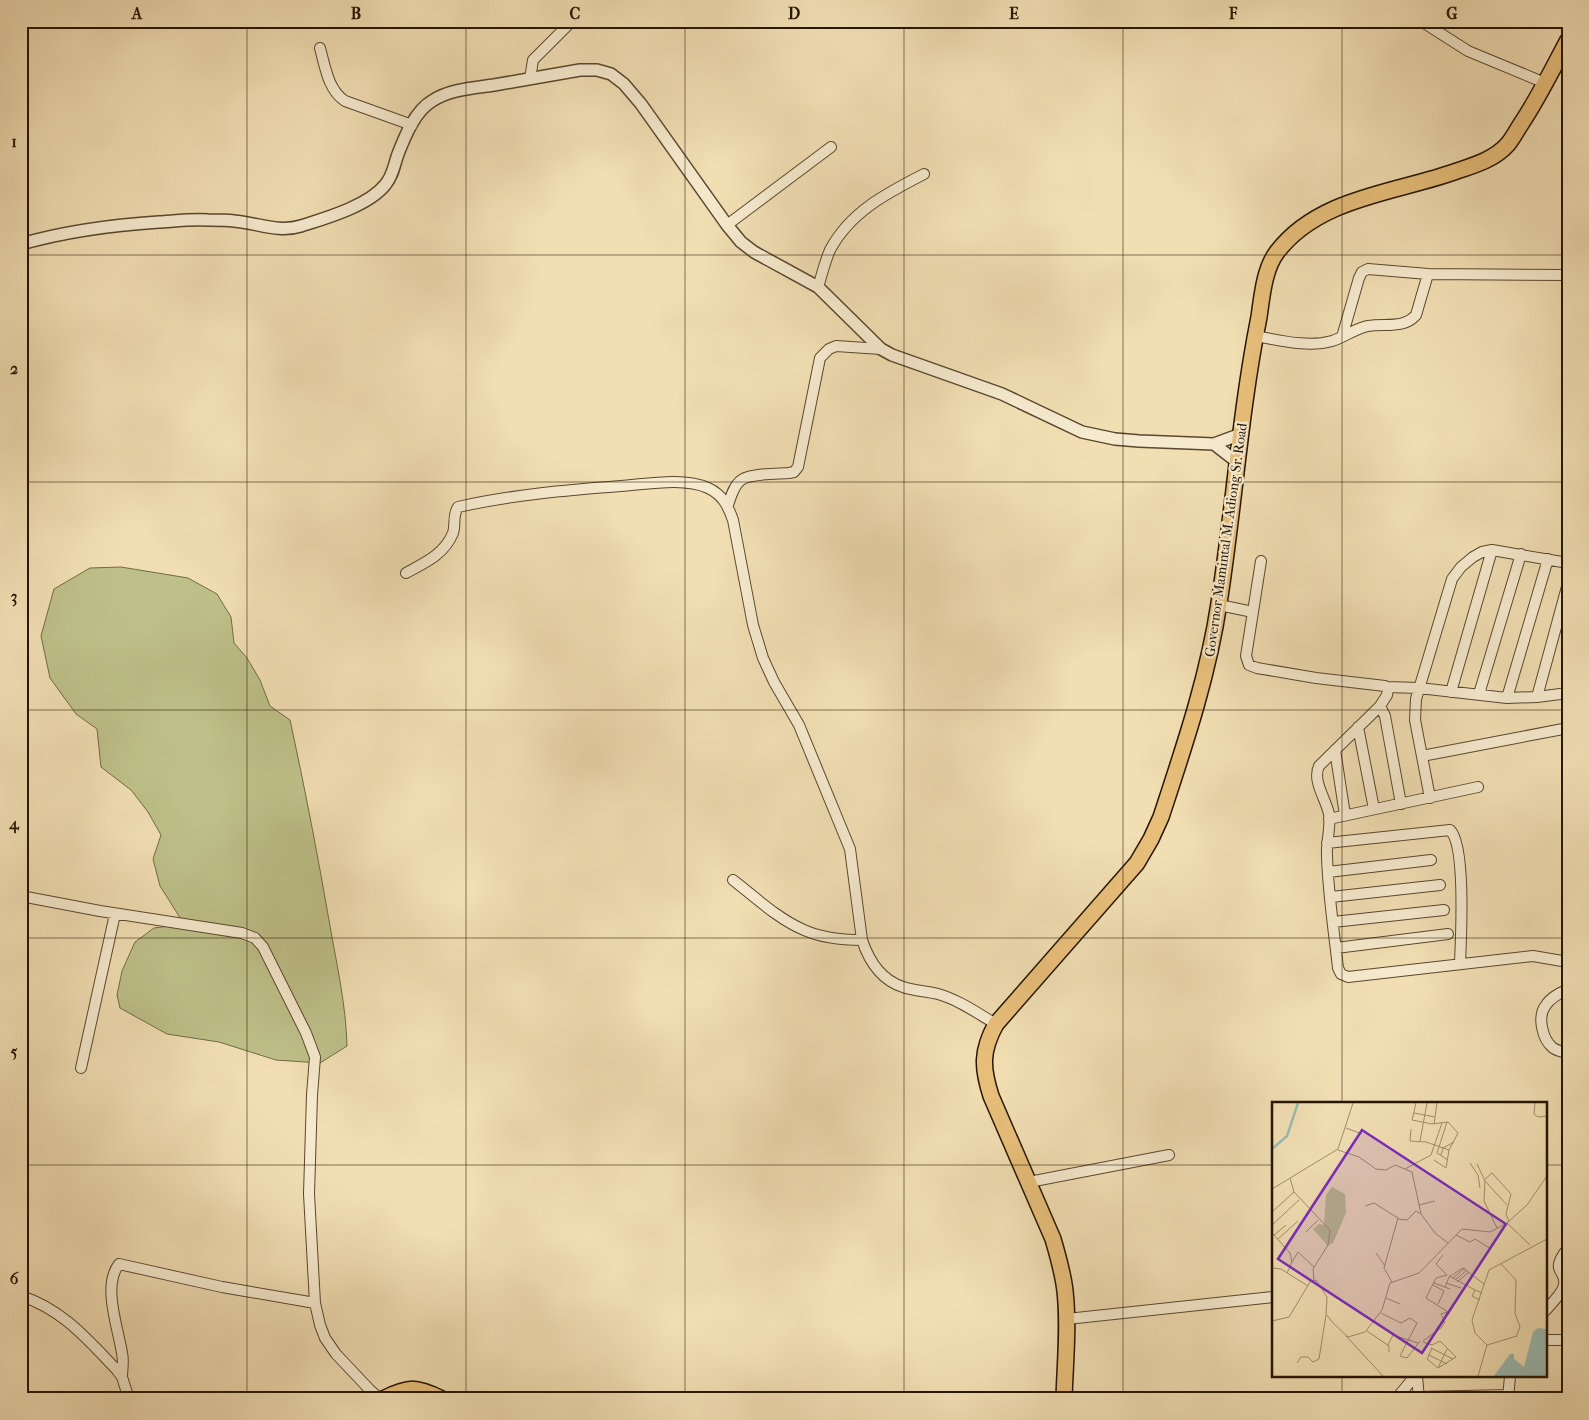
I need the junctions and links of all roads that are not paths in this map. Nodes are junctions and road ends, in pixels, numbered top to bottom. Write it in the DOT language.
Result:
graph roads {
  1 [pos="572,21"];
  2 [pos="1420,21"];
  3 [pos="1568,40"];
  4 [pos="320,48"];
  5 [pos="530,79"];
  6 [pos="1545,83"];
  7 [pos="412,125"];
  8 [pos="831,147"];
  9 [pos="924,174"];
  10 [pos="727,225"];
  11 [pos="21,244"];
  12 [pos="1428,274"];
  13 [pos="1568,275"];
  14 [pos="818,287"];
  15 [pos="1255,336"];
  16 [pos="1342,337"];
  17 [pos="881,349"];
  18 [pos="1241,434"];
  19 [pos="1214,444"];
  20 [pos="1237,462"];
  21 [pos="728,505"];
  22 [pos="1492,550"];
  23 [pos="1521,554"];
  24 [pos="1548,559"];
  25 [pos="1261,561"];
  26 [pos="1568,562"];
  27 [pos="406,573"];
  28 [pos="1568,583"];
  29 [pos="1219,605"];
  30 [pos="1253,612"];
  31 [pos="1388,687"];
  32 [pos="1419,688"];
  33 [pos="1451,692"];
  34 [pos="1568,693"];
  35 [pos="1479,694"];
  36 [pos="1537,697"];
  37 [pos="1507,698"];
  38 [pos="1380,706"];
  39 [pos="1358,726"];
  40 [pos="1563,729"];
  41 [pos="1335,750"];
  42 [pos="1422,756"];
  43 [pos="1478,787"];
  44 [pos="1430,798"];
  45 [pos="1401,804"];
  46 [pos="1374,809"];
  47 [pos="1346,815"];
  48 [pos="1329,818"];
  49 [pos="1327,843"];
  50 [pos="1431,860"];
  51 [pos="1328,872"];
  52 [pos="733,880"];
  53 [pos="1440,885"];
  54 [pos="21,896"];
  55 [pos="1331,897"];
  56 [pos="1444,910"];
  57 [pos="115,914"];
  58 [pos="1333,922"];
  59 [pos="1448,934"];
  60 [pos="862,940"];
  61 [pos="1336,948"];
  62 [pos="1568,962"];
  63 [pos="1460,963"];
  64 [pos="1568,989"];
  65 [pos="996,1024"];
  66 [pos="1568,1053"];
  67 [pos="81,1068"];
  68 [pos="1169,1155"];
  69 [pos="1028,1182"];
  70 [pos="1568,1248"];
  71 [pos="21,1296"];
  72 [pos="1272,1297"];
  73 [pos="315,1303"];
  74 [pos="1546,1310"];
  75 [pos="1066,1318"];
  76 [pos="1568,1333"];
  77 [pos="1547,1338"];
  78 [pos="1568,1340"];
  79 [pos="122,1377"];
  80 [pos="1414,1378"];
  81 [pos="1416,1378"];
  82 [pos="1510,1378"];
  83 [pos="1508,1397"];
  84 [pos="1419,1398"];
  85 [pos="129,1399"];
  86 [pos="382,1399"];
  87 [pos="442,1399"];
  88 [pos="1064,1399"];
  89 [pos="1396,1399"];
  1 -- 5 [label="street"];
  2 -- 6 [label="street"];
  3 -- 6 [label="main road, Governor Mamintal M. Adiong Sr. Road"];
  4 -- 7 [label="street"];
  5 -- 7 [label="street"];
  5 -- 10 [label="street"];
  6 -- 15 [label="main road, Governor Mamintal M. Adiong Sr. Road"];
  7 -- 11 [label="street"];
  8 -- 10 [label="street"];
  9 -- 14 [label="street"];
  10 -- 14 [label="street"];
  12 -- 13 [label="street"];
  12 -- 16 [label="street"];
  12 -- 16 [label="street"];
  14 -- 17 [label="street"];
  15 -- 16 [label="street"];
  15 -- 18 [label="main road, Governor Mamintal M. Adiong Sr. Road"];
  17 -- 19 [label="street"];
  17 -- 21 [label="street"];
  18 -- 19 [label="street"];
  18 -- 20 [label="main road, Governor Mamintal M. Adiong Sr. Road"];
  19 -- 20 [label="street"];
  20 -- 29 [label="main road, Governor Mamintal M. Adiong Sr. Road"];
  21 -- 27 [label="street"];
  21 -- 60 [label="street"];
  22 -- 23 [label="street"];
  22 -- 32 [label="street"];
  22 -- 33 [label="street"];
  23 -- 24 [label="street"];
  23 -- 35 [label="street"];
  24 -- 26 [label="street"];
  24 -- 37 [label="street"];
  25 -- 30 [label="street"];
  28 -- 36 [label="street"];
  29 -- 30 [label="street"];
  29 -- 65 [label="main road, Governor Mamintal M. Adiong Sr. Road"];
  30 -- 31 [label="street"];
  31 -- 32 [label="street"];
  31 -- 38 [label="street"];
  32 -- 33 [label="street"];
  32 -- 42 [label="street"];
  33 -- 35 [label="street"];
  34 -- 36 [label="street"];
  35 -- 37 [label="street"];
  36 -- 37 [label="street"];
  38 -- 39 [label="street"];
  38 -- 45 [label="street"];
  39 -- 41 [label="street"];
  39 -- 46 [label="street"];
  40 -- 42 [label="street"];
  41 -- 47 [label="street"];
  41 -- 48 [label="street"];
  42 -- 44 [label="street"];
  43 -- 44 [label="street"];
  44 -- 45 [label="street"];
  45 -- 46 [label="street"];
  46 -- 47 [label="street"];
  47 -- 48 [label="street"];
  48 -- 49 [label="street"];
  49 -- 51 [label="street"];
  49 -- 63 [label="street"];
  50 -- 51 [label="street"];
  51 -- 55 [label="street"];
  52 -- 60 [label="street"];
  53 -- 55 [label="street"];
  54 -- 57 [label="street"];
  55 -- 58 [label="street"];
  56 -- 58 [label="street"];
  57 -- 67 [label="street"];
  57 -- 73 [label="street"];
  58 -- 61 [label="street"];
  59 -- 61 [label="street"];
  60 -- 65 [label="street"];
  61 -- 63 [label="street"];
  62 -- 63 [label="street"];
  64 -- 66 [label="street"];
  65 -- 69 [label="main road, Governor Mamintal M. Adiong Sr. Road"];
  68 -- 69 [label="street"];
  69 -- 75 [label="main road, Governor Mamintal M. Adiong Sr. Road"];
  70 -- 74 [label="street"];
  71 -- 79 [label="street"];
  72 -- 75 [label="street"];
  73 -- 79 [label="street"];
  73 -- 86 [label="street"];
  75 -- 88 [label="main road, Governor Mamintal M. Adiong Sr. Road"];
  76 -- 77 [label="street"];
  77 -- 78 [label="street"];
  79 -- 85 [label="street"];
  80 -- 89 [label="street"];
  81 -- 84 [label="street"];
  82 -- 83 [label="street"];
  83 -- 84 [label="street"];
  86 -- 87 [label="main road"];
}
